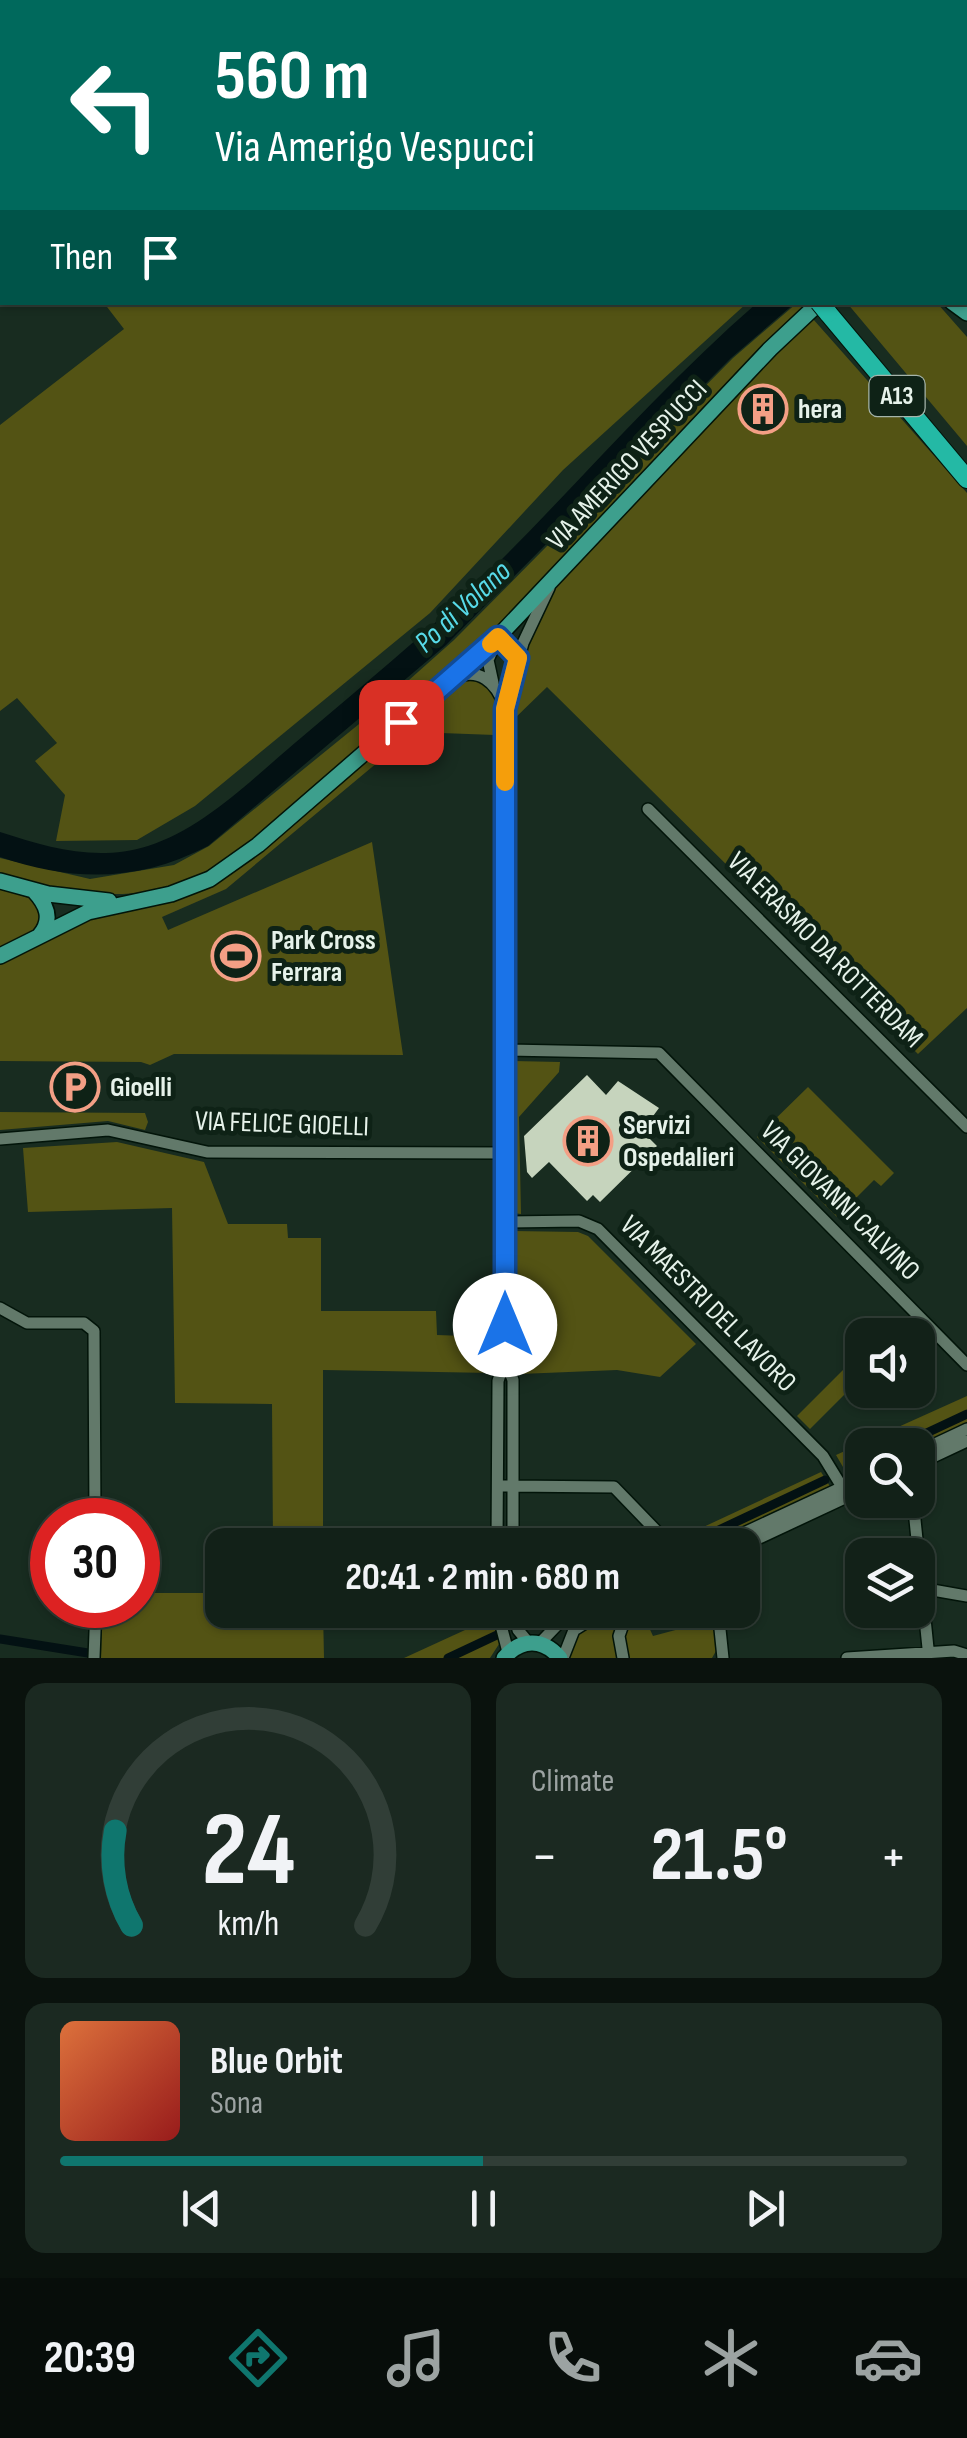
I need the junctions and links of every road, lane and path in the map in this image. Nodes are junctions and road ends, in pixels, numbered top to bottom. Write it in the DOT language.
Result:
graph roads {
  1 [pos="828,305"];
  2 [pos="967,461"];
  3 [pos="967,479"];
  4 [pos="554,580"];
  5 [pos="498,637"];
  6 [pos="518,658"];
  7 [pos="452,679"];
  8 [pos="493,683"];
  9 [pos="505,709"];
  10 [pos="648,809"];
  11 [pos="0,881"];
  12 [pos="34,890"];
  13 [pos="133,900"];
  14 [pos="75,918"];
  15 [pos="37,938"];
  16 [pos="0,956"];
  17 [pos="505,1050"];
  18 [pos="967,1128"];
  19 [pos="0,1139"];
  20 [pos="505,1152"];
  21 [pos="505,1222"];
  22 [pos="0,1308"];
  23 [pos="505,1359"];
  24 [pos="967,1366"];
  25 [pos="967,1429"];
  26 [pos="967,1441"];
  27 [pos="935,1444"];
  28 [pos="935,1456"];
  29 [pos="498,1486"];
  30 [pos="513,1486"];
  31 [pos="845,1486"];
  32 [pos="842,1487"];
  33 [pos="95,1498"];
  34 [pos="845,1498"];
  35 [pos="497,1528"];
  36 [pos="513,1528"];
  37 [pos="654,1528"];
  38 [pos="754,1528"];
  39 [pos="760,1538"];
  40 [pos="935,1590"];
  41 [pos="967,1596"];
  42 [pos="500,1628"];
  43 [pos="518,1628"];
  44 [pos="552,1628"];
  45 [pos="577,1628"];
  46 [pos="622,1628"];
  47 [pos="720,1628"];
  48 [pos="925,1628"];
  49 [pos="534,1642"];
  50 [pos="967,1655"];
  51 [pos="505,1656"];
  52 [pos="927,1656"];
  53 [pos="561,1658"];
  54 [pos="623,1658"];
  55 [pos="724,1658"];
  56 [pos="847,1658"];
  1 -- 2 [label="highway, A13"];
  1 -- 3 [label="highway, A13"];
  1 -- 4 [label="main road, VIA AMERIGO VESPUCCI"];
  4 -- 5 [label="main road, VIA AMERIGO VESPUCCI"];
  4 -- 6 [label="street"];
  5 -- 6 [label="street"];
  5 -- 7 [label="main road, VIA AMERIGO VESPUCCI"];
  5 -- 8 [label="street"];
  6 -- 9 [label="street"];
  7 -- 8 [label="street"];
  7 -- 13 [label="main road, VIA AMERIGO VESPUCCI"];
  8 -- 9 [label="street"];
  9 -- 17 [label="street"];
  10 -- 18 [label="street, VIA ERASMO DA ROTTERDAM"];
  11 -- 12 [label="main road"];
  12 -- 13 [label="main road"];
  12 -- 14 [label="main road"];
  12 -- 15 [label="main road"];
  13 -- 14 [label="main road"];
  14 -- 15 [label="main road"];
  15 -- 16 [label="main road"];
  17 -- 20 [label="street"];
  17 -- 24 [label="street, VIA GIOVANNI CALVINO"];
  19 -- 20 [label="street, VIA FELICE GIOELLI"];
  20 -- 21 [label="street"];
  21 -- 23 [label="street"];
  21 -- 32 [label="street, VIA MAESTRI DEL LAVORO"];
  22 -- 33 [label="street"];
  23 -- 29 [label="street"];
  23 -- 30 [label="street"];
  25 -- 27 [label="street"];
  26 -- 28 [label="street"];
  29 -- 30 [label="street"];
  29 -- 35 [label="street"];
  30 -- 36 [label="street"];
  30 -- 37 [label="street"];
  31 -- 32 [label="street"];
  32 -- 38 [label="street"];
  34 -- 39 [label="street"];
  40 -- 41 [label="street"];
  42 -- 51 [label="street"];
  43 -- 49 [label="street"];
  44 -- 49 [label="street"];
  45 -- 53 [label="street"];
  46 -- 54 [label="street"];
  47 -- 55 [label="street"];
  48 -- 52 [label="street"];
  49 -- 51 [label="main road"];
  49 -- 53 [label="main road"];
  50 -- 52 [label="street"];
  52 -- 56 [label="street"];
}
